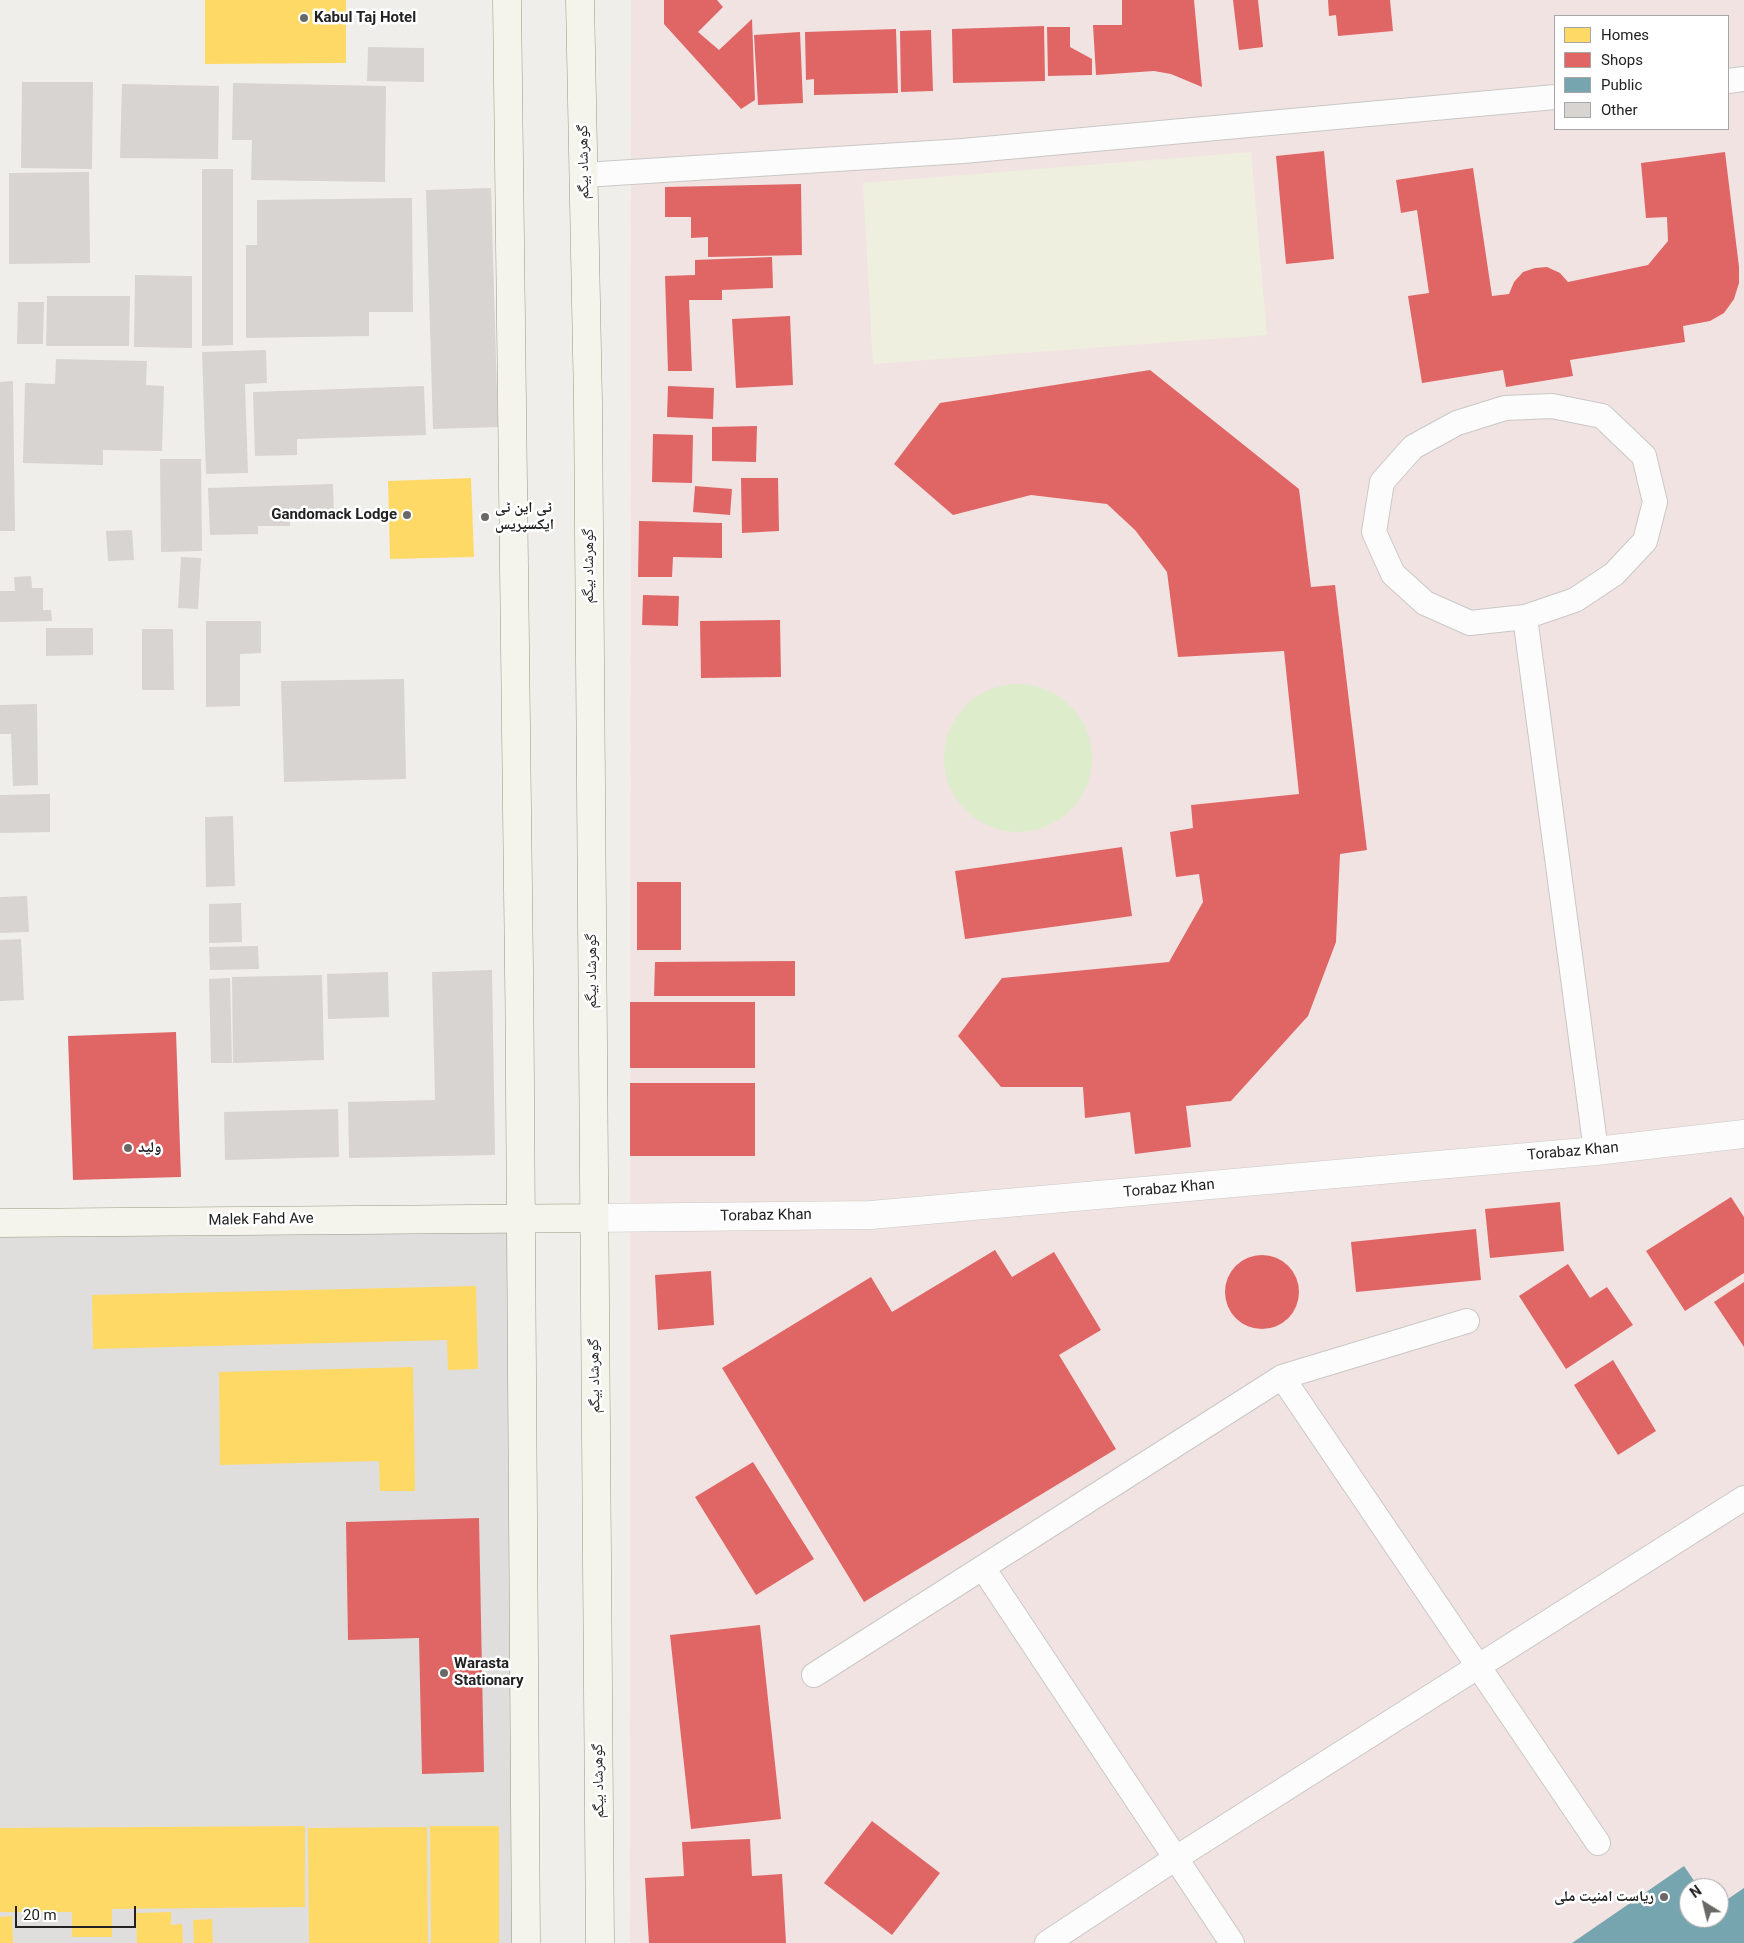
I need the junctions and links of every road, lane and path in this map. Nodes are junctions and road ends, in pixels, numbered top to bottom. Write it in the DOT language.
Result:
graph roads {
  1 [pos="507,0"];
  2 [pos="580,0"];
  3 [pos="1744,79"];
  4 [pos="1729,81"];
  5 [pos="1554,97"];
  6 [pos="584,175"];
  7 [pos="1525,617"];
  8 [pos="1744,1134"];
  9 [pos="1596,1151"];
  10 [pos="522,1218"];
  11 [pos="593,1218"];
  12 [pos="0,1223"];
  13 [pos="1467,1321"];
  14 [pos="1282,1377"];
  15 [pos="1744,1498"];
  16 [pos="983,1568"];
  17 [pos="1478,1667"];
  18 [pos="814,1675"];
  19 [pos="1598,1843"];
  20 [pos="1176,1858"];
  21 [pos="526,1943"];
  22 [pos="600,1943"];
  23 [pos="1047,1943"];
  24 [pos="1232,1943"];
  1 -- 10 [label="main road"];
  2 -- 6 [label="main road, گوهرشاد بیگم"];
  3 -- 4 [label="lane"];
  5 -- 6 [label="lane"];
  6 -- 11 [label="main road, گوهرشاد بیگم"];
  7 -- 7 [label="lane"];
  7 -- 9 [label="lane"];
  8 -- 9 [label="street, Torabaz Khan"];
  9 -- 11 [label="street, Torabaz Khan"];
  10 -- 11 [label="main road, Malek Fahd Ave"];
  10 -- 12 [label="main road, Malek Fahd Ave"];
  10 -- 21 [label="main road"];
  11 -- 22 [label="main road, گوهرشاد بیگم"];
  13 -- 14 [label="lane"];
  14 -- 16 [label="lane"];
  14 -- 17 [label="lane"];
  15 -- 17 [label="lane"];
  16 -- 18 [label="lane"];
  16 -- 20 [label="lane"];
  17 -- 19 [label="lane"];
  17 -- 20 [label="lane"];
  20 -- 23 [label="lane"];
  20 -- 24 [label="lane"];
}
